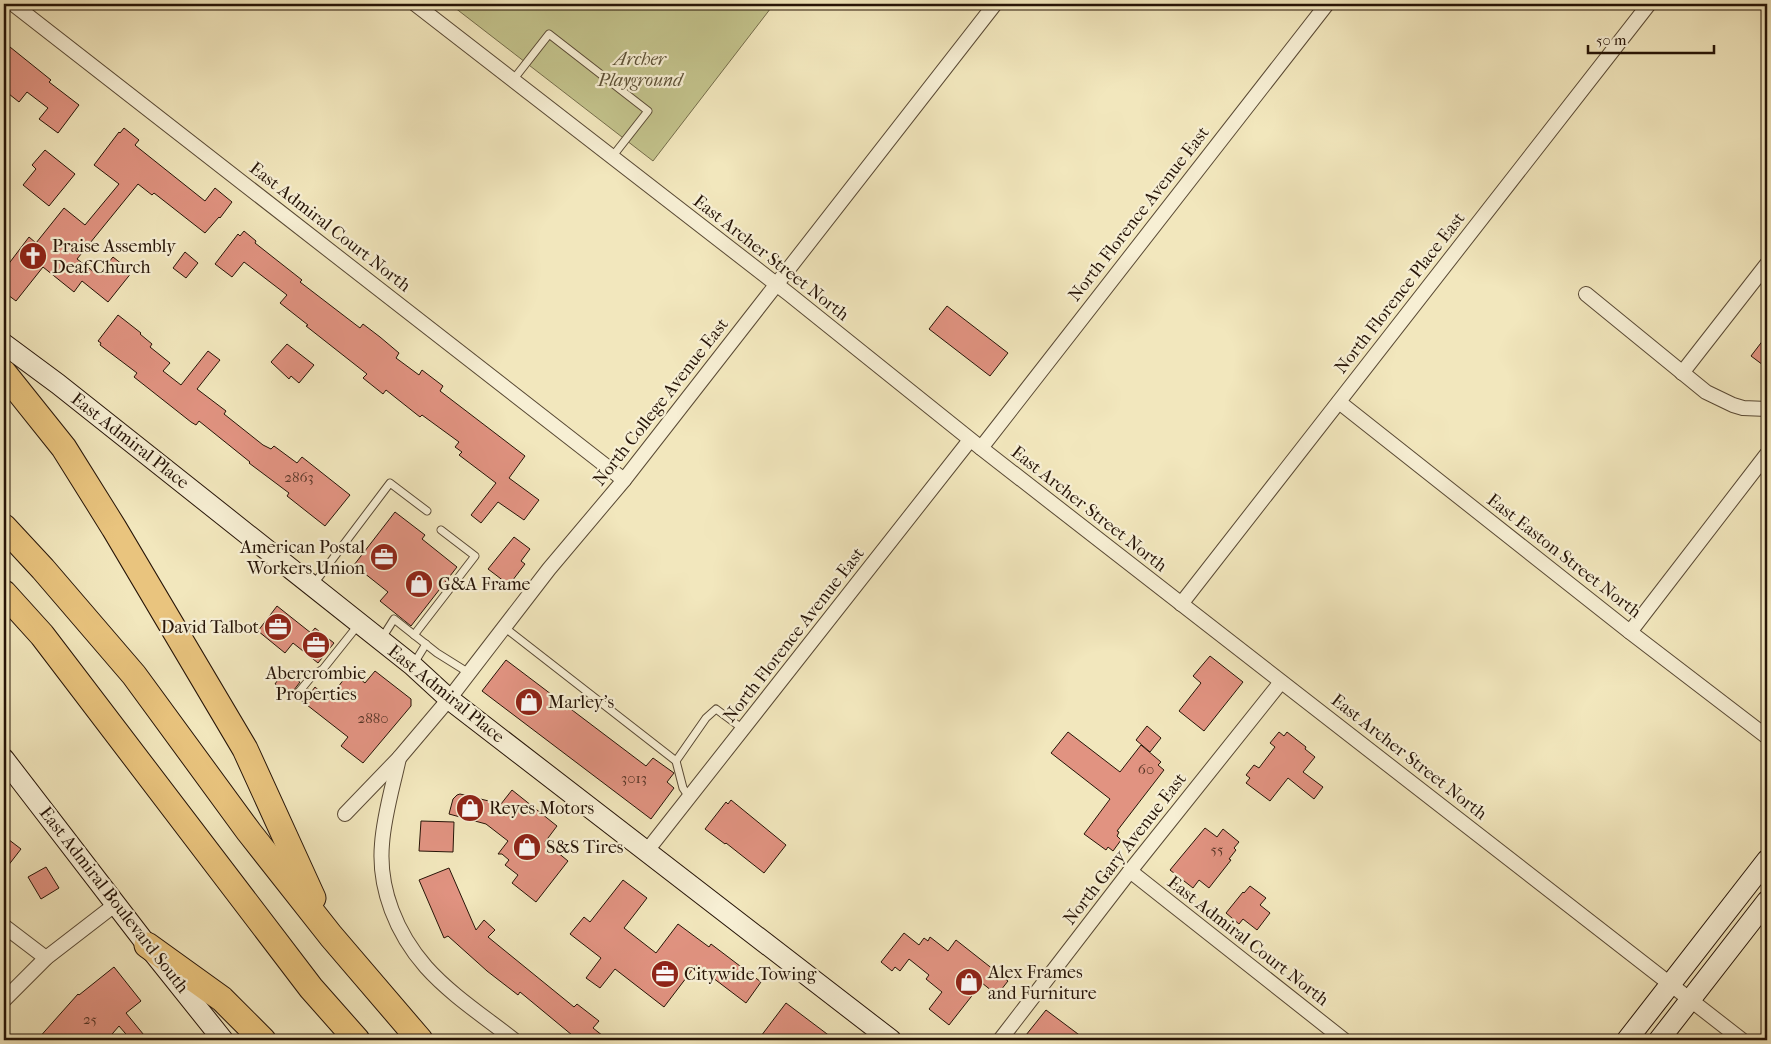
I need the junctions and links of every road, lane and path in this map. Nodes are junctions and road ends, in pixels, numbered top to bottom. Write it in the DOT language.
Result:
graph roads {
  1 [pos="13,4"];
  2 [pos="415,4"];
  3 [pos="995,4"];
  4 [pos="1327,4"];
  5 [pos="1648,4"];
  6 [pos="513,80"];
  7 [pos="612,157"];
  8 [pos="1767,264"];
  9 [pos="776,285"];
  10 [pos="1586,294"];
  11 [pos="4,344"];
  12 [pos="4,373"];
  13 [pos="1682,373"];
  14 [pos="1339,402"];
  15 [pos="1767,410"];
  16 [pos="976,444"];
  17 [pos="1767,454"];
  18 [pos="624,480"];
  19 [pos="427,511"];
  20 [pos="4,527"];
  21 [pos="441,530"];
  22 [pos="312,586"];
  23 [pos="4,593"];
  24 [pos="1181,604"];
  25 [pos="360,624"];
  26 [pos="504,627"];
  27 [pos="1630,632"];
  28 [pos="414,635"];
  29 [pos="380,640"];
  30 [pos="426,644"];
  31 [pos="412,665"];
  32 [pos="469,673"];
  33 [pos="1281,682"];
  34 [pos="298,693"];
  35 [pos="449,699"];
  36 [pos="743,729"];
  37 [pos="1767,737"];
  38 [pos="399,758"];
  39 [pos="4,759"];
  40 [pos="676,761"];
  41 [pos="689,798"];
  42 [pos="345,814"];
  43 [pos="646,852"];
  44 [pos="1767,860"];
  45 [pos="1130,871"];
  46 [pos="1767,901"];
  47 [pos="116,904"];
  48 [pos="4,926"];
  49 [pos="331,936"];
  50 [pos="147,945"];
  51 [pos="46,958"];
  52 [pos="1671,984"];
  53 [pos="1690,999"];
  54 [pos="4,1000"];
  55 [pos="224,1040"];
  56 [pos="263,1040"];
  57 [pos="357,1040"];
  58 [pos="420,1040"];
  59 [pos="514,1040"];
  60 [pos="891,1040"];
  61 [pos="1000,1040"];
  62 [pos="1344,1040"];
  63 [pos="1628,1040"];
  64 [pos="1658,1040"];
  65 [pos="1742,1040"];
  1 -- 18 [label="street, East Admiral Court North"];
  2 -- 6 [label="street, East Archer Street North"];
  3 -- 9 [label="street, North College Avenue East"];
  4 -- 16 [label="street, North Florence Avenue East"];
  5 -- 14 [label="street, North Florence Place East"];
  6 -- 7 [label="street, East Archer Street North"];
  6 -- 7 [label="lane"];
  7 -- 9 [label="street, East Archer Street North"];
  8 -- 13 [label="street"];
  9 -- 16 [label="street, East Archer Street North"];
  9 -- 18 [label="street, North College Avenue East"];
  10 -- 13 [label="street"];
  11 -- 22 [label="main road, East Admiral Place"];
  12 -- 49 [label="highway"];
  13 -- 15 [label="street"];
  14 -- 24 [label="street, North Florence Place East"];
  14 -- 27 [label="street, East Easton Street North"];
  16 -- 24 [label="street, East Archer Street North"];
  16 -- 36 [label="street, North Florence Avenue East"];
  17 -- 27 [label="street"];
  18 -- 26 [label="street, North College Avenue East"];
  19 -- 22 [label="lane"];
  20 -- 49 [label="highway"];
  21 -- 28 [label="lane"];
  22 -- 25 [label="main road, East Admiral Place"];
  23 -- 57 [label="highway"];
  24 -- 33 [label="street, East Archer Street North"];
  25 -- 29 [label="main road, East Admiral Place"];
  25 -- 34 [label="lane"];
  26 -- 32 [label="street, North College Avenue East"];
  26 -- 40 [label="lane"];
  27 -- 37 [label="street, East Easton Street North"];
  28 -- 29 [label="lane"];
  28 -- 30 [label="lane"];
  29 -- 31 [label="main road, East Admiral Place"];
  30 -- 31 [label="lane"];
  30 -- 32 [label="lane"];
  31 -- 35 [label="main road, East Admiral Place"];
  32 -- 35 [label="street, North College Avenue East"];
  33 -- 45 [label="street, North Gary Avenue East"];
  33 -- 52 [label="street, East Archer Street North"];
  35 -- 38 [label="street, North College Avenue East"];
  35 -- 43 [label="main road, East Admiral Place"];
  36 -- 40 [label="lane"];
  36 -- 41 [label="street, North Florence Avenue East"];
  38 -- 42 [label="street, North College Avenue East"];
  38 -- 59 [label="street"];
  39 -- 47 [label="main road, East Admiral Boulevard South"];
  40 -- 41 [label="lane"];
  41 -- 43 [label="street, North Florence Avenue East"];
  43 -- 60 [label="main road, East Admiral Place"];
  44 -- 52 [label="main road"];
  45 -- 61 [label="street, North Gary Avenue East"];
  45 -- 62 [label="street, East Admiral Court North"];
  46 -- 53 [label="main road"];
  47 -- 50 [label="main road, East Admiral Boulevard South"];
  47 -- 51 [label="street"];
  48 -- 51 [label="street"];
  49 -- 58 [label="highway"];
  50 -- 55 [label="main road, East Admiral Boulevard South"];
  50 -- 56 [label="highway"];
  51 -- 54 [label="street"];
  52 -- 53 [label="street, East Archer Street North"];
  52 -- 63 [label="main road"];
  53 -- 64 [label="main road"];
  53 -- 65 [label="street, East Archer Street North"];
}
